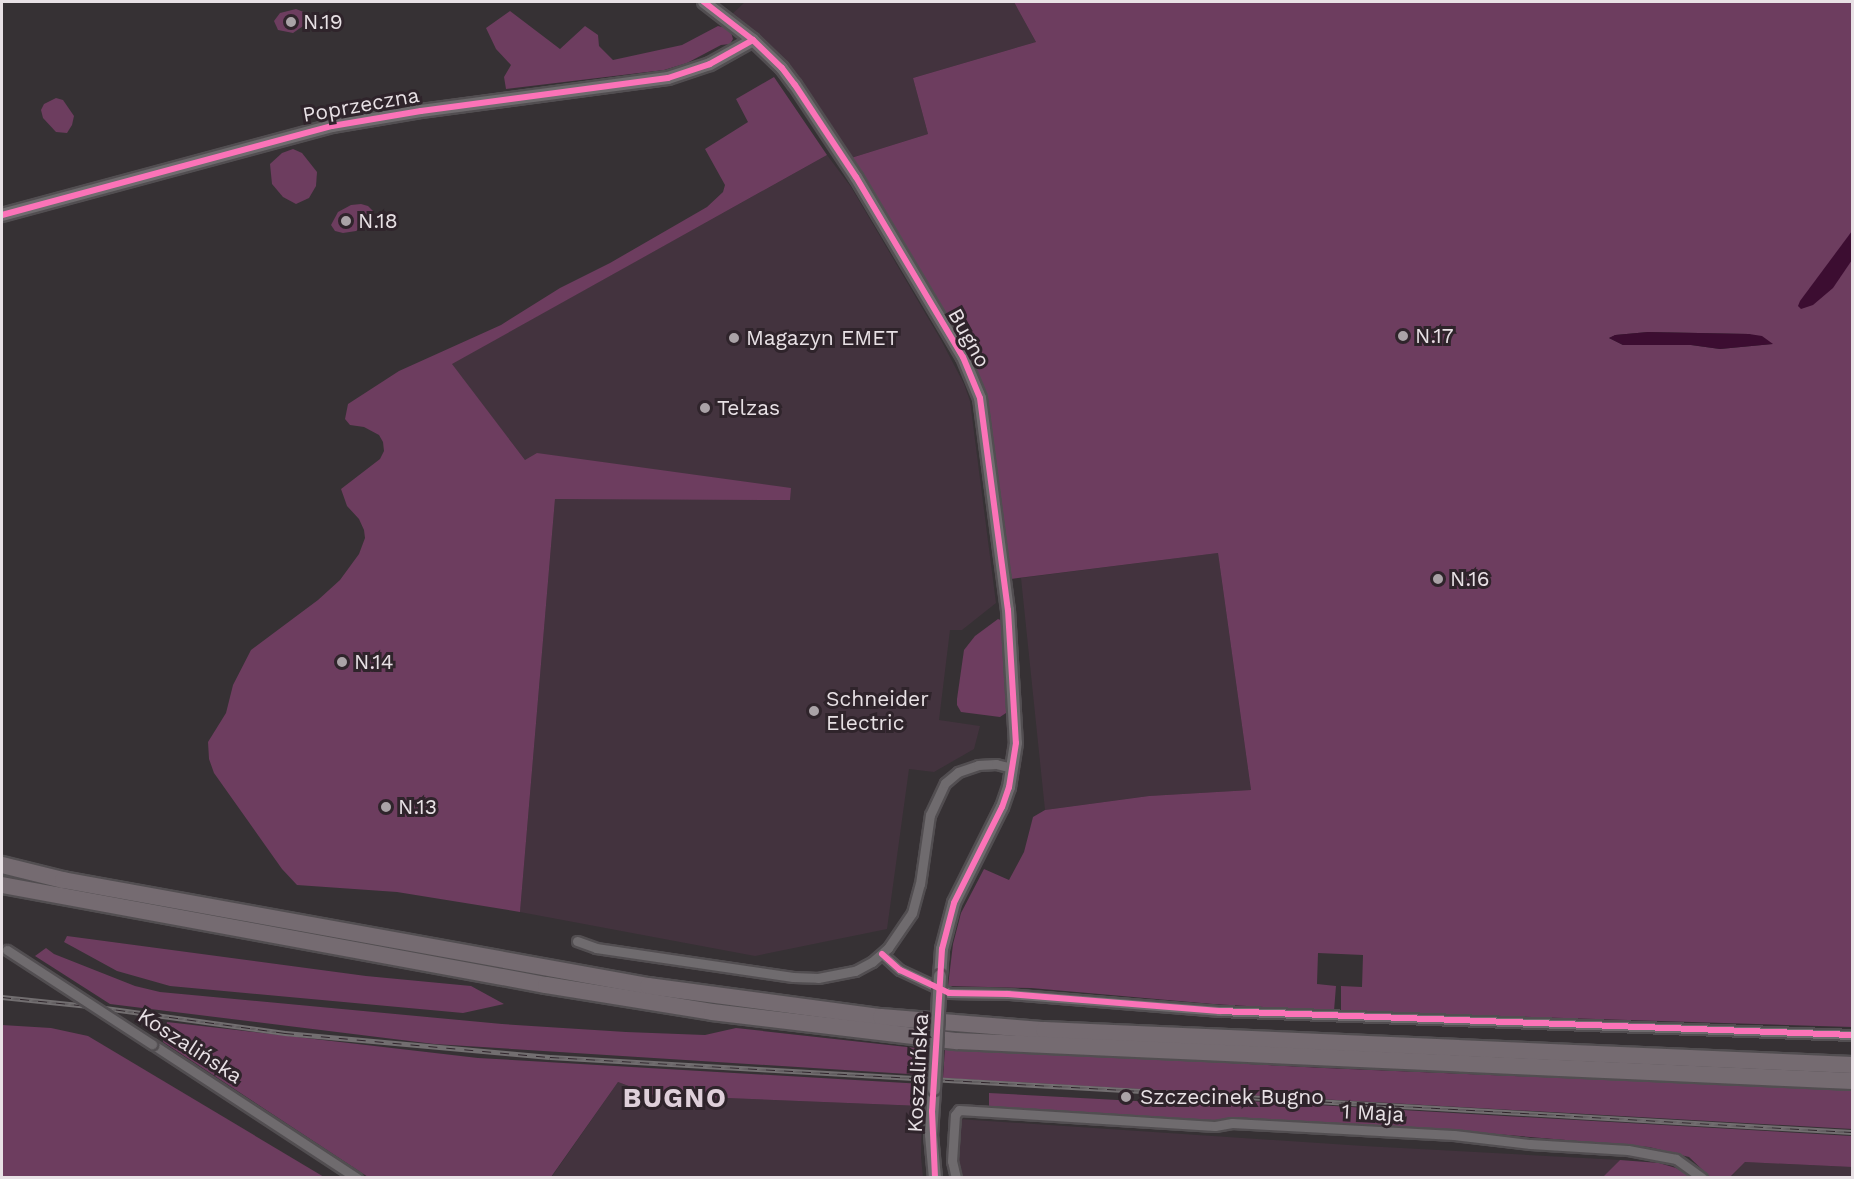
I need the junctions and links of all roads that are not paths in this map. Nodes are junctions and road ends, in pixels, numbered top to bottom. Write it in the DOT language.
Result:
graph roads {
  1 [pos="704,2"];
  2 [pos="753,40"];
  3 [pos="2,215"];
  4 [pos="1012,768"];
  5 [pos="2,866"];
  6 [pos="2,885"];
  7 [pos="577,941"];
  8 [pos="4,949"];
  9 [pos="882,954"];
  10 [pos="1852,1035"];
  11 [pos="1852,1065"];
  12 [pos="1852,1082"];
  13 [pos="357,1178"];
  14 [pos="935,1178"];
  15 [pos="956,1178"];
  16 [pos="1702,1178"];
  1 -- 2 [label="street, Bugno"];
  2 -- 3 [label="street, Poprzeczna"];
  2 -- 4 [label="street, Bugno"];
  4 -- 9 [label="street"];
  4 -- 14 [label="street, Koszalińska, bridge"];
  5 -- 11 [label="highway"];
  6 -- 12 [label="highway"];
  7 -- 9 [label="street"];
  8 -- 13 [label="street, Koszalińska, bridge"];
  9 -- 10 [label="street"];
  15 -- 16 [label="street, 1 Maja"];
}
